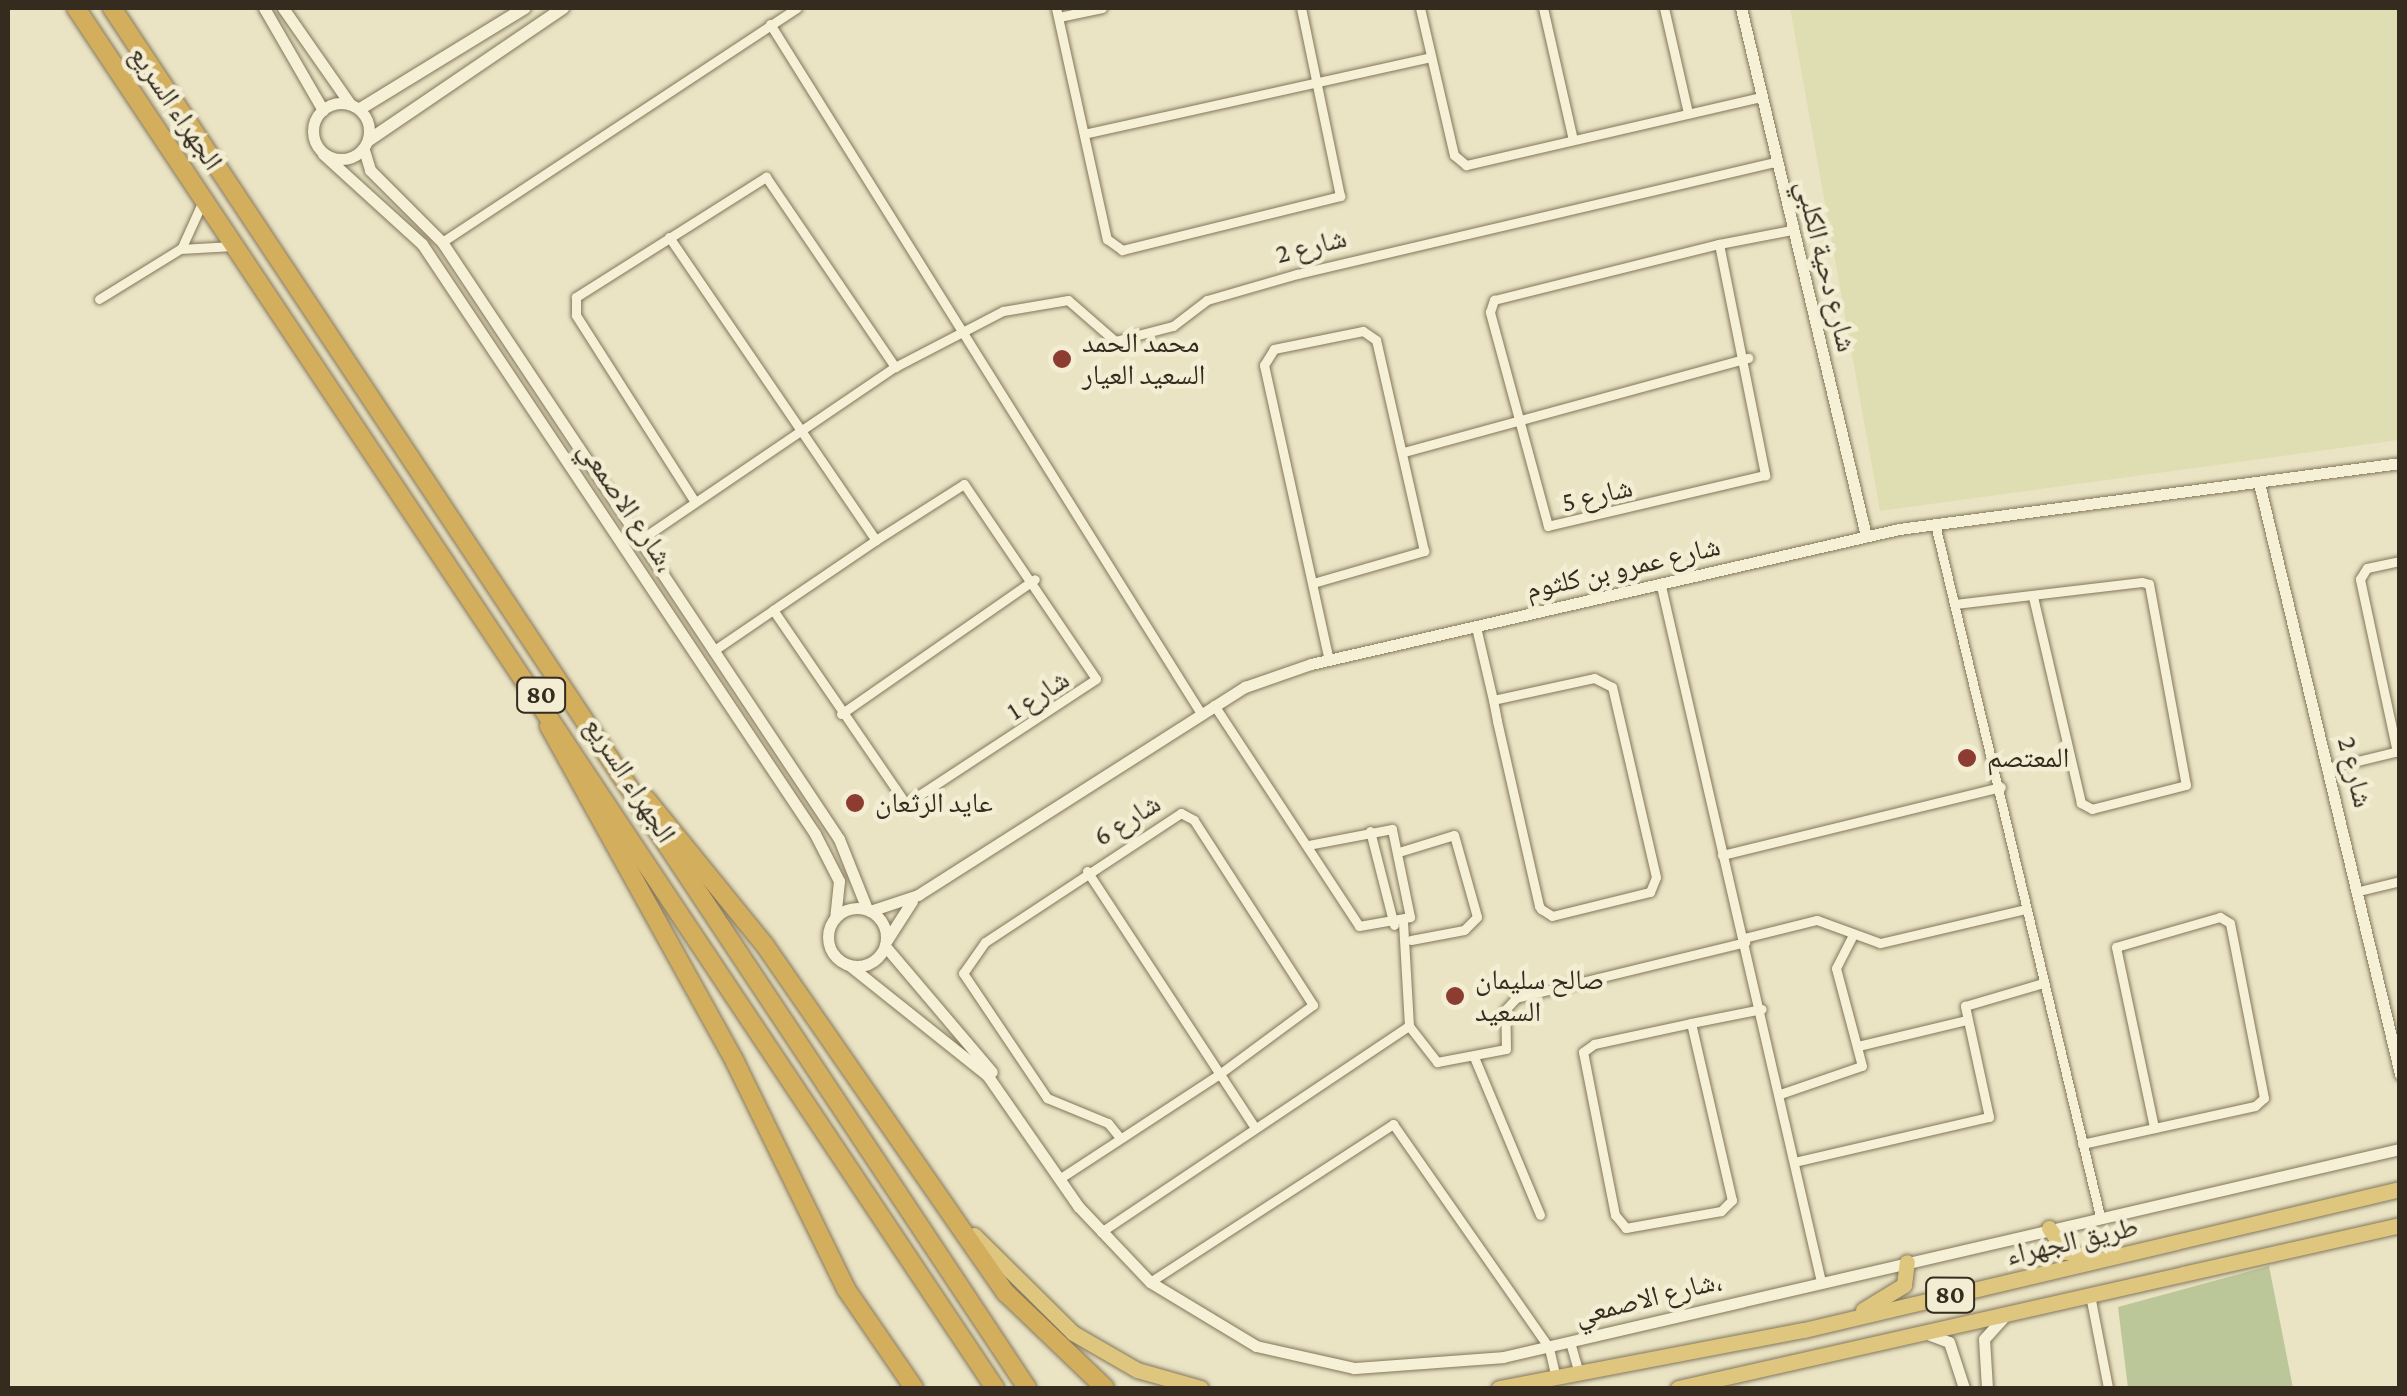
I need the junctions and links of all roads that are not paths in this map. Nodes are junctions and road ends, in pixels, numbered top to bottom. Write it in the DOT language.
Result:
graph roads {
  1 [pos="76,8"];
  2 [pos="112,8"];
  3 [pos="124,8"];
  4 [pos="264,8"];
  5 [pos="282,8"];
  6 [pos="525,8"];
  7 [pos="563,8"];
  8 [pos="797,8"];
  9 [pos="1102,8"];
  10 [pos="1302,8"];
  11 [pos="1420,8"];
  12 [pos="1542,8"];
  13 [pos="1664,8"];
  14 [pos="1742,8"];
  15 [pos="1057,12"];
  16 [pos="770,24"];
  17 [pos="1430,57"];
  18 [pos="428,73"];
  19 [pos="158,76"];
  20 [pos="1319,82"];
  21 [pos="440,92"];
  22 [pos="1760,97"];
  23 [pos="355,107"];
  24 [pos="323,110"];
  25 [pos="1688,113"];
  26 [pos="1084,134"];
  27 [pos="1574,140"];
  28 [pos="366,145"];
  29 [pos="323,154"];
  30 [pos="1775,162"];
  31 [pos="203,197"];
  32 [pos="1792,230"];
  33 [pos="669,236"];
  34 [pos="442,242"];
  35 [pos="1720,244"];
  36 [pos="236,247"];
  37 [pos="180,249"];
  38 [pos="100,299"];
  39 [pos="958,334"];
  40 [pos="1748,358"];
  41 [pos="894,368"];
  42 [pos="1516,416"];
  43 [pos="800,431"];
  44 [pos="1404,452"];
  45 [pos="2400,463"];
  46 [pos="2259,483"];
  47 [pos="694,502"];
  48 [pos="1935,524"];
  49 [pos="1866,536"];
  50 [pos="640,540"];
  51 [pos="876,540"];
  52 [pos="2400,561"];
  53 [pos="1036,579"];
  54 [pos="1313,583"];
  55 [pos="1661,586"];
  56 [pos="2033,596"];
  57 [pos="1955,604"];
  58 [pos="773,610"];
  59 [pos="1476,627"];
  60 [pos="713,651"];
  61 [pos="1329,660"];
  62 [pos="520,662"];
  63 [pos="1493,700"];
  64 [pos="1214,705"];
  65 [pos="1200,712"];
  66 [pos="841,714"];
  67 [pos="2398,752"];
  68 [pos="2329,768"];
  69 [pos="623,775"];
  70 [pos="2001,787"];
  71 [pos="1370,831"];
  72 [pos="1308,844"];
  73 [pos="1402,852"];
  74 [pos="1722,854"];
  75 [pos="1087,871"];
  76 [pos="2400,881"];
  77 [pos="2359,891"];
  78 [pos="918,895"];
  79 [pos="2026,908"];
  80 [pos="868,910"];
  81 [pos="835,917"];
  82 [pos="1399,924"];
  83 [pos="1852,936"];
  84 [pos="1411,940"];
  85 [pos="1744,940"];
  86 [pos="885,945"];
  87 [pos="849,965"];
  88 [pos="2042,983"];
  89 [pos="1762,1008"];
  90 [pos="1966,1020"];
  91 [pos="1691,1023"];
  92 [pos="1409,1026"];
  93 [pos="1858,1046"];
  94 [pos="1474,1057"];
  95 [pos="2400,1074"];
  96 [pos="1218,1075"];
  97 [pos="1783,1094"];
  98 [pos="1006,1098"];
  99 [pos="1254,1126"];
  100 [pos="2154,1128"];
  101 [pos="1120,1138"];
  102 [pos="2082,1144"];
  103 [pos="2400,1148"];
  104 [pos="1798,1161"];
  105 [pos="1060,1179"];
  106 [pos="2400,1190"];
  107 [pos="940,1193"];
  108 [pos="1540,1215"];
  109 [pos="2100,1216"];
  110 [pos="2400,1225"];
  111 [pos="2049,1228"];
  112 [pos="1101,1232"];
  113 [pos="2106,1258"];
  114 [pos="1907,1262"];
  115 [pos="1150,1282"];
  116 [pos="1821,1282"];
  117 [pos="2090,1295"];
  118 [pos="2014,1312"];
  119 [pos="1844,1321"];
  120 [pos="1919,1334"];
  121 [pos="1570,1342"];
  122 [pos="1549,1348"];
  123 [pos="892,1360"];
  124 [pos="1578,1373"];
  125 [pos="1962,1374"];
  126 [pos="1985,1374"];
  127 [pos="1556,1378"];
  128 [pos="1023,1383"];
  129 [pos="905,1388"];
  130 [pos="914,1388"];
  131 [pos="995,1388"];
  132 [pos="1104,1388"];
  133 [pos="1202,1388"];
  134 [pos="1498,1388"];
  135 [pos="1678,1388"];
  136 [pos="1964,1388"];
  137 [pos="1987,1388"];
  138 [pos="2108,1388"];
  1 -- 31 [label="highway, الجهراء السريع / 80"];
  2 -- 19 [label="highway, الجهراء السريع / 80"];
  3 -- 19 [label="highway"];
  4 -- 24 [label="street"];
  5 -- 23 [label="street"];
  6 -- 18 [label="main road"];
  7 -- 21 [label="main road"];
  8 -- 16 [label="street"];
  9 -- 15 [label="street"];
  10 -- 20 [label="street"];
  11 -- 17 [label="street"];
  12 -- 27 [label="street"];
  13 -- 25 [label="street"];
  14 -- 22 [label="street, شارع دحية الكلبي"];
  15 -- 26 [label="street"];
  16 -- 34 [label="street"];
  16 -- 39 [label="street"];
  17 -- 20 [label="street"];
  17 -- 27 [label="street"];
  18 -- 21 [label="main road"];
  18 -- 23 [label="main road"];
  19 -- 69 [label="highway, الجهراء السريع / 80"];
  20 -- 26 [label="street"];
  20 -- 26 [label="street"];
  21 -- 28 [label="main road"];
  22 -- 25 [label="street"];
  22 -- 30 [label="street, شارع دحية الكلبي"];
  23 -- 24 [label="street"];
  23 -- 28 [label="street"];
  24 -- 29 [label="street"];
  25 -- 27 [label="street"];
  28 -- 29 [label="street"];
  28 -- 34 [label="street, شارع الاصمعي،"];
  29 -- 81 [label="street, شارع الاصمعي،"];
  30 -- 32 [label="street, شارع دحية الكلبي"];
  30 -- 39 [label="street, شارع 2"];
  31 -- 36 [label="highway, الجهراء السريع / 80"];
  31 -- 37 [label="street"];
  32 -- 35 [label="street, شارع 5"];
  32 -- 49 [label="street, شارع دحية الكلبي"];
  33 -- 41 [label="street"];
  33 -- 43 [label="street"];
  33 -- 47 [label="street"];
  34 -- 50 [label="street, شارع الاصمعي،"];
  35 -- 40 [label="street, شارع 5"];
  35 -- 42 [label="street, شارع 5"];
  36 -- 37 [label="street"];
  36 -- 62 [label="highway, الجهراء السريع / 80"];
  37 -- 38 [label="street"];
  39 -- 41 [label="street, شارع 2"];
  39 -- 65 [label="street"];
  40 -- 42 [label="street"];
  40 -- 42 [label="street, شارع 5"];
  41 -- 43 [label="street, شارع 2"];
  42 -- 44 [label="street"];
  43 -- 47 [label="street, شارع 2"];
  43 -- 51 [label="street"];
  44 -- 54 [label="street"];
  44 -- 54 [label="street"];
  45 -- 46 [label="street, شارع عمرو بن كلثوم"];
  46 -- 48 [label="street, شارع عمرو بن كلثوم"];
  46 -- 68 [label="street, شارع 2"];
  47 -- 50 [label="street, شارع 2"];
  48 -- 49 [label="street, شارع عمرو بن كلثوم"];
  48 -- 57 [label="street"];
  49 -- 55 [label="street, شارع عمرو بن كلثوم"];
  50 -- 60 [label="street, شارع الاصمعي،"];
  51 -- 53 [label="street, شارع 1"];
  51 -- 58 [label="street, شارع 1"];
  52 -- 67 [label="street"];
  53 -- 66 [label="street"];
  53 -- 66 [label="street, شارع 1"];
  54 -- 61 [label="street"];
  55 -- 59 [label="street, شارع عمرو بن كلثوم"];
  55 -- 74 [label="street"];
  56 -- 56 [label="street"];
  56 -- 57 [label="street"];
  57 -- 70 [label="street"];
  58 -- 60 [label="street, شارع 1"];
  58 -- 66 [label="street, شارع 1"];
  59 -- 61 [label="street, شارع عمرو بن كلثوم"];
  59 -- 63 [label="street"];
  60 -- 80 [label="street, شارع الاصمعي،"];
  61 -- 64 [label="street, شارع عمرو بن كلثوم"];
  62 -- 123 [label="highway"];
  62 -- 131 [label="highway, الجهراء السريع / 80"];
  63 -- 63 [label="street"];
  64 -- 65 [label="street, شارع عمرو بن كلثوم"];
  64 -- 72 [label="street"];
  65 -- 78 [label="street, شارع عمرو بن كلثوم"];
  67 -- 68 [label="street"];
  68 -- 77 [label="street, شارع 2"];
  69 -- 107 [label="highway"];
  69 -- 128 [label="highway, الجهراء السريع / 80"];
  70 -- 74 [label="street"];
  70 -- 79 [label="street"];
  71 -- 72 [label="street"];
  71 -- 73 [label="street"];
  71 -- 82 [label="street"];
  72 -- 82 [label="street"];
  73 -- 82 [label="street"];
  73 -- 84 [label="street"];
  74 -- 85 [label="street"];
  75 -- 96 [label="street"];
  75 -- 96 [label="street, شارع 6"];
  75 -- 101 [label="street, شارع 6"];
  76 -- 77 [label="street"];
  77 -- 95 [label="street, شارع 2"];
  78 -- 80 [label="street, شارع عمرو بن كلثوم"];
  78 -- 86 [label="street, شارع عمرو بن كلثوم"];
  79 -- 83 [label="street"];
  79 -- 88 [label="street"];
  80 -- 81 [label="street"];
  80 -- 86 [label="street"];
  81 -- 87 [label="street"];
  82 -- 84 [label="street"];
  83 -- 85 [label="street"];
  83 -- 93 [label="street"];
  84 -- 92 [label="street"];
  85 -- 89 [label="street"];
  85 -- 94 [label="street"];
  86 -- 87 [label="street"];
  86 -- 98 [label="street, شارع الاصمعي،"];
  87 -- 98 [label="street, شارع الاصمعي،"];
  88 -- 90 [label="street"];
  88 -- 102 [label="street"];
  89 -- 91 [label="street"];
  89 -- 97 [label="street"];
  90 -- 93 [label="street"];
  90 -- 104 [label="street"];
  91 -- 91 [label="street"];
  92 -- 94 [label="street"];
  92 -- 99 [label="street"];
  93 -- 97 [label="street"];
  94 -- 108 [label="street"];
  96 -- 99 [label="street"];
  96 -- 101 [label="street, شارع 6"];
  97 -- 104 [label="street"];
  98 -- 105 [label="street, شارع الاصمعي،"];
  99 -- 112 [label="street"];
  100 -- 100 [label="street"];
  100 -- 102 [label="street"];
  101 -- 105 [label="street, شارع 6"];
  102 -- 109 [label="street"];
  103 -- 109 [label="street, شارع الاصمعي،"];
  104 -- 116 [label="street"];
  105 -- 112 [label="street, شارع الاصمعي،"];
  106 -- 113 [label="highway, طريق الجهراء / 80"];
  107 -- 132 [label="highway"];
  107 -- 133 [label="highway"];
  109 -- 111 [label="street, شارع الاصمعي،"];
  110 -- 117 [label="highway, طريق الجهراء / 80"];
  111 -- 113 [label="highway"];
  111 -- 114 [label="street, شارع الاصمعي،"];
  112 -- 115 [label="street, شارع الاصمعي،"];
  113 -- 119 [label="highway, طريق الجهراء / 80"];
  114 -- 116 [label="street, شارع الاصمعي،"];
  114 -- 119 [label="highway"];
  115 -- 122 [label="street, شارع الاصمعي،"];
  115 -- 122 [label="street"];
  116 -- 121 [label="street, شارع الاصمعي،"];
  117 -- 118 [label="highway, طريق الجهراء / 80"];
  117 -- 138 [label="street"];
  118 -- 120 [label="highway, طريق الجهراء / 80"];
  118 -- 126 [label="street"];
  119 -- 124 [label="highway, طريق الجهراء / 80"];
  120 -- 125 [label="street"];
  120 -- 135 [label="highway, طريق الجهراء / 80"];
  121 -- 122 [label="street, شارع الاصمعي،"];
  121 -- 124 [label="street"];
  122 -- 127 [label="street"];
  123 -- 129 [label="highway"];
  123 -- 130 [label="highway"];
  124 -- 127 [label="highway, طريق الجهراء / 80"];
  125 -- 126 [label="street"];
  125 -- 136 [label="street"];
  126 -- 137 [label="street"];
  127 -- 134 [label="highway, طريق الجهراء / 80"];
}
